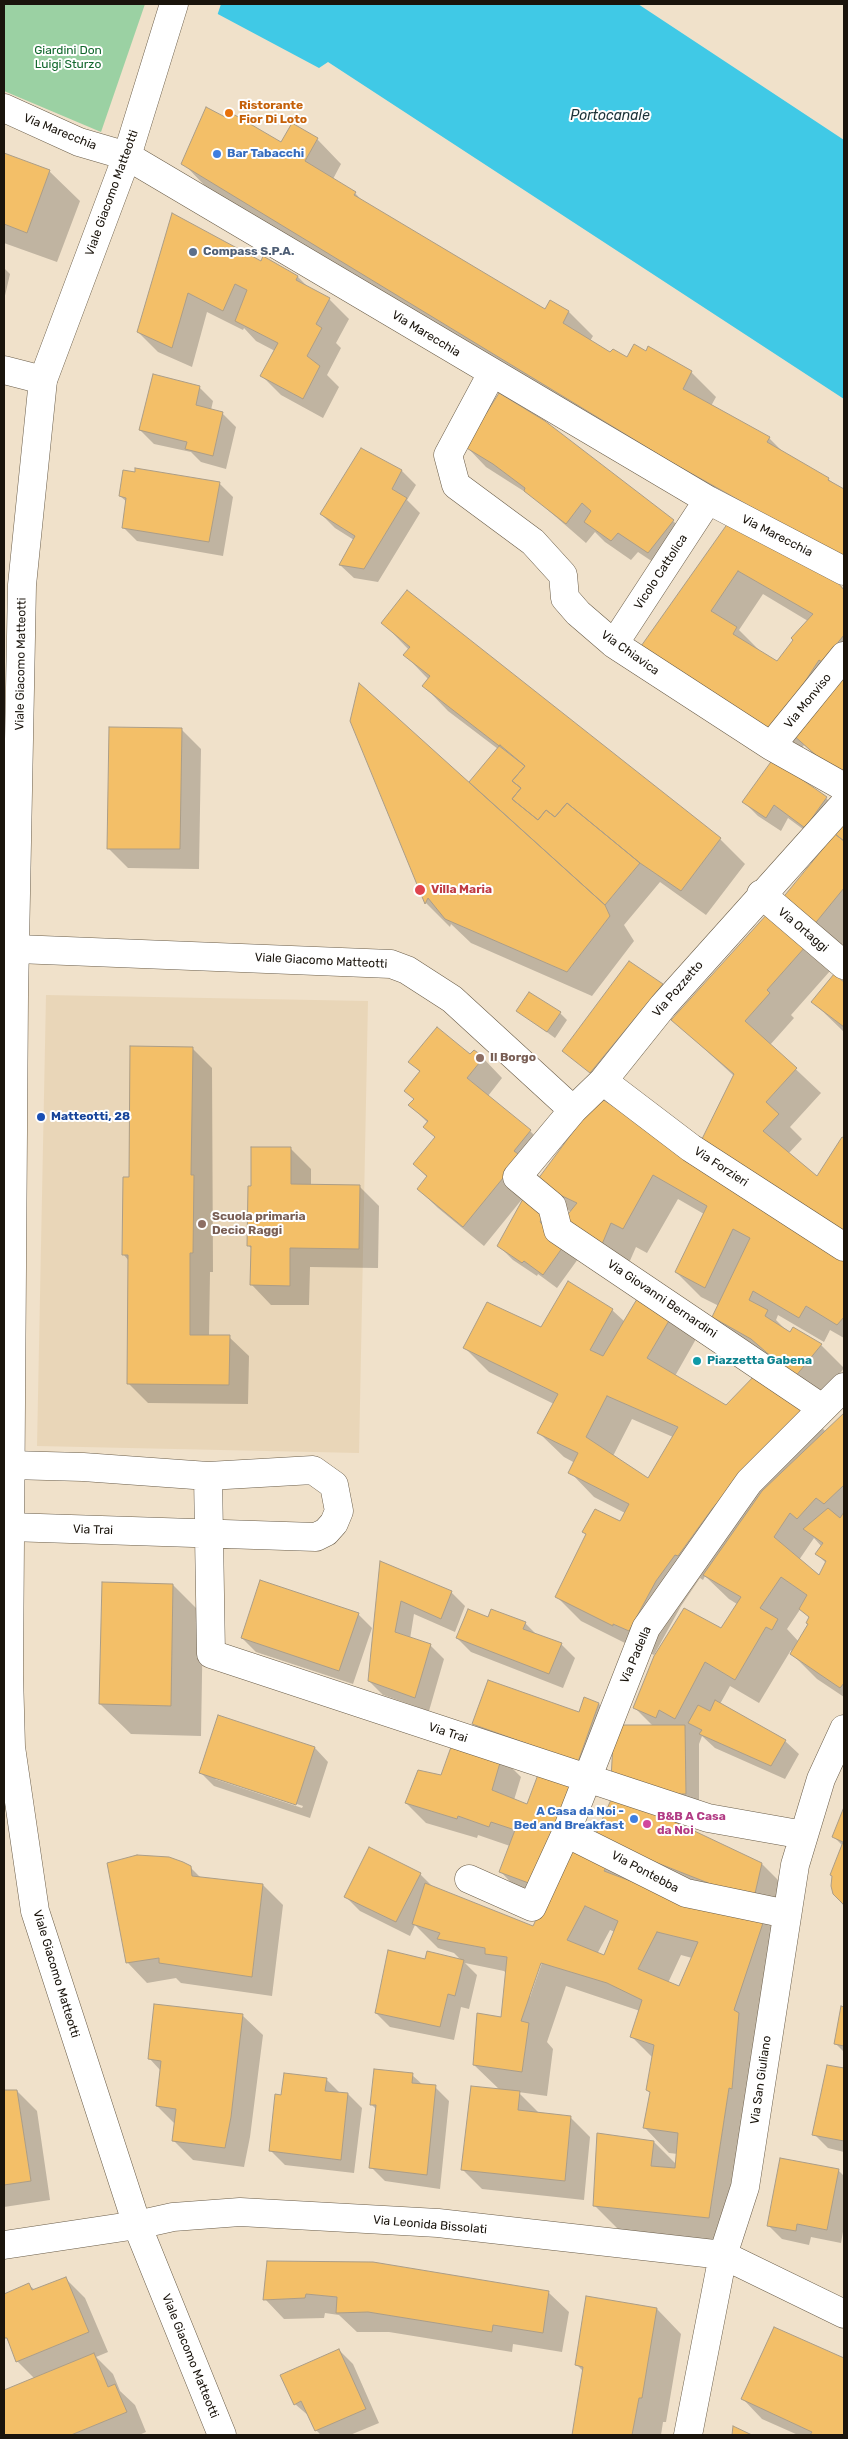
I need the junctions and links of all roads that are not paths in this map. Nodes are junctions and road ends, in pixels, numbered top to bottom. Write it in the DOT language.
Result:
graph roads {
  1 [pos="173,5"];
  2 [pos="4,108"];
  3 [pos="127,156"];
  4 [pos="4,370"];
  5 [pos="492,373"];
  6 [pos="43,380"];
  7 [pos="708,500"];
  8 [pos="844,571"];
  9 [pos="614,644"];
  10 [pos="844,656"];
  11 [pos="771,746"];
  12 [pos="844,788"];
  13 [pos="844,804"];
  14 [pos="761,894"];
  15 [pos="17,949"];
  16 [pos="844,965"];
  17 [pos="603,1081"];
  18 [pos="573,1110"];
  19 [pos="517,1177"];
  20 [pos="844,1247"];
  21 [pos="844,1387"];
  22 [pos="822,1408"];
  23 [pos="10,1465"];
  24 [pos="208,1476"];
  25 [pos="9,1526"];
  26 [pos="207,1533"];
  27 [pos="844,1729"];
  28 [pos="587,1778"];
  29 [pos="566,1833"];
  30 [pos="804,1835"];
  31 [pos="469,1879"];
  32 [pos="787,1914"];
  33 [pos="138,2225"];
  34 [pos="4,2245"];
  35 [pos="723,2255"];
  36 [pos="844,2314"];
  37 [pos="222,2435"];
  38 [pos="688,2435"];
  1 -- 3 [label="street, Viale Giacomo Matteotti"];
  2 -- 3 [label="street, Via Marecchia"];
  3 -- 5 [label="street, Via Marecchia"];
  3 -- 6 [label="street, Viale Giacomo Matteotti"];
  4 -- 6 [label="street"];
  5 -- 7 [label="street, Via Marecchia"];
  5 -- 9 [label="street, Via Chiavica"];
  6 -- 15 [label="street, Viale Giacomo Matteotti"];
  7 -- 8 [label="street, Via Marecchia"];
  7 -- 9 [label="street, Vicolo Cattolica"];
  9 -- 11 [label="street, Via Chiavica"];
  10 -- 11 [label="street, Via Monviso"];
  11 -- 12 [label="street, Via Chiavica"];
  13 -- 14 [label="street, Via Pozzetto"];
  14 -- 16 [label="street, Via Ortaggi"];
  14 -- 17 [label="street, Via Pozzetto"];
  15 -- 18 [label="street, Viale Giacomo Matteotti"];
  15 -- 23 [label="street, Viale Giacomo Matteotti"];
  17 -- 18 [label="street, Via Pozzetto"];
  17 -- 20 [label="street, Via Forzieri"];
  18 -- 19 [label="street, Via Pozzetto"];
  19 -- 22 [label="street, Via Giovanni Bernardini"];
  21 -- 22 [label="street, Via Padella"];
  22 -- 28 [label="street, Via Padella"];
  23 -- 24 [label="street, Via Trai"];
  23 -- 25 [label="street, Viale Giacomo Matteotti"];
  24 -- 26 [label="street, Via Trai"];
  24 -- 26 [label="street, Via Trai"];
  25 -- 26 [label="street, Via Trai"];
  25 -- 33 [label="street, Viale Giacomo Matteotti"];
  26 -- 28 [label="street, Via Trai"];
  27 -- 30 [label="street, Via San Giuliano"];
  28 -- 29 [label="street, Via Padella"];
  28 -- 30 [label="street, Via Trai"];
  29 -- 31 [label="street, Via Padella"];
  29 -- 32 [label="street, Via Pontebba"];
  30 -- 32 [label="street, Via San Giuliano"];
  32 -- 35 [label="street, Via San Giuliano"];
  33 -- 34 [label="street, Via Leonida Bissolati"];
  33 -- 35 [label="street, Via Leonida Bissolati"];
  33 -- 37 [label="street, Viale Giacomo Matteotti"];
  35 -- 36 [label="street, Via Leonida Bissolati"];
  35 -- 38 [label="street, Via San Giuliano"];
}
